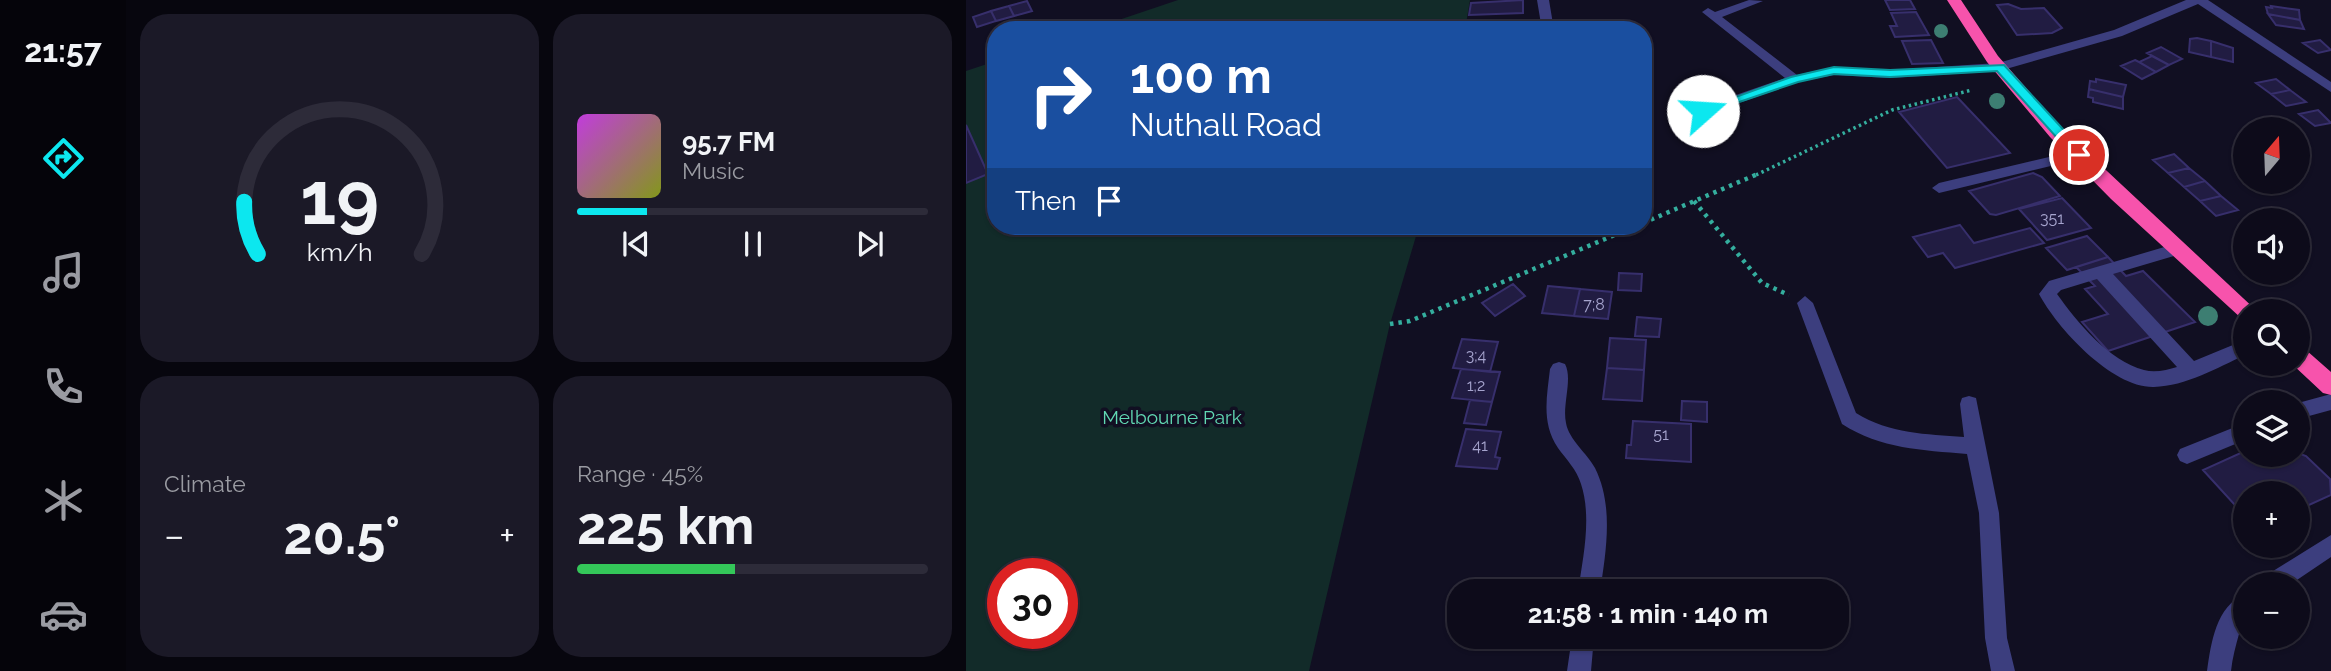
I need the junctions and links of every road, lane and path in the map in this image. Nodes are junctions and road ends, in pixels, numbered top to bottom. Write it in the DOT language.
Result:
graph roads {
  1 [pos="1543,0"];
  2 [pos="2152,0"];
  3 [pos="2198,0"];
  4 [pos="1756,1"];
  5 [pos="1958,1"];
  6 [pos="2171,10"];
  7 [pos="1546,21"];
  8 [pos="2005,74"];
  9 [pos="1795,79"];
  10 [pos="2331,88"];
  11 [pos="1703,111"];
  12 [pos="2079,155"];
  13 [pos="1939,188"];
  14 [pos="1694,201"];
  15 [pos="1652,219"];
  16 [pos="1615,235"];
  17 [pos="2178,248"];
  18 [pos="2101,272"];
  19 [pos="2234,299"];
  20 [pos="1805,303"];
  21 [pos="1390,324"];
  22 [pos="2233,353"];
  23 [pos="2310,367"];
  24 [pos="1559,369"];
  25 [pos="2192,371"];
  26 [pos="2331,386"];
  27 [pos="2331,402"];
  28 [pos="1969,404"];
  29 [pos="2310,408"];
  30 [pos="2233,436"];
  31 [pos="1975,446"];
  32 [pos="2187,455"];
  33 [pos="2331,545"];
  34 [pos="2291,572"];
  35 [pos="1591,579"];
  36 [pos="2233,616"];
  37 [pos="1582,649"];
  38 [pos="1579,671"];
  39 [pos="2003,671"];
  40 [pos="2219,671"];
  1 -- 7 [label="street"];
  2 -- 6 [label="street"];
  3 -- 6 [label="street"];
  3 -- 10 [label="street"];
  4 -- 9 [label="street"];
  5 -- 8 [label="highway"];
  6 -- 8 [label="street"];
  8 -- 9 [label="street"];
  8 -- 12 [label="highway"];
  8 -- 14 [label="path"];
  9 -- 11 [label="street"];
  12 -- 13 [label="street"];
  12 -- 17 [label="highway"];
  14 -- 15 [label="path"];
  14 -- 20 [label="path"];
  16 -- 21 [label="path"];
  17 -- 18 [label="street"];
  17 -- 19 [label="highway"];
  18 -- 25 [label="street"];
  18 -- 25 [label="street"];
  20 -- 31 [label="street"];
  22 -- 25 [label="street"];
  23 -- 26 [label="highway"];
  24 -- 35 [label="street"];
  27 -- 29 [label="street"];
  28 -- 31 [label="street"];
  30 -- 32 [label="street"];
  31 -- 39 [label="street"];
  33 -- 34 [label="street"];
  36 -- 40 [label="street"];
  37 -- 38 [label="street"];
}
